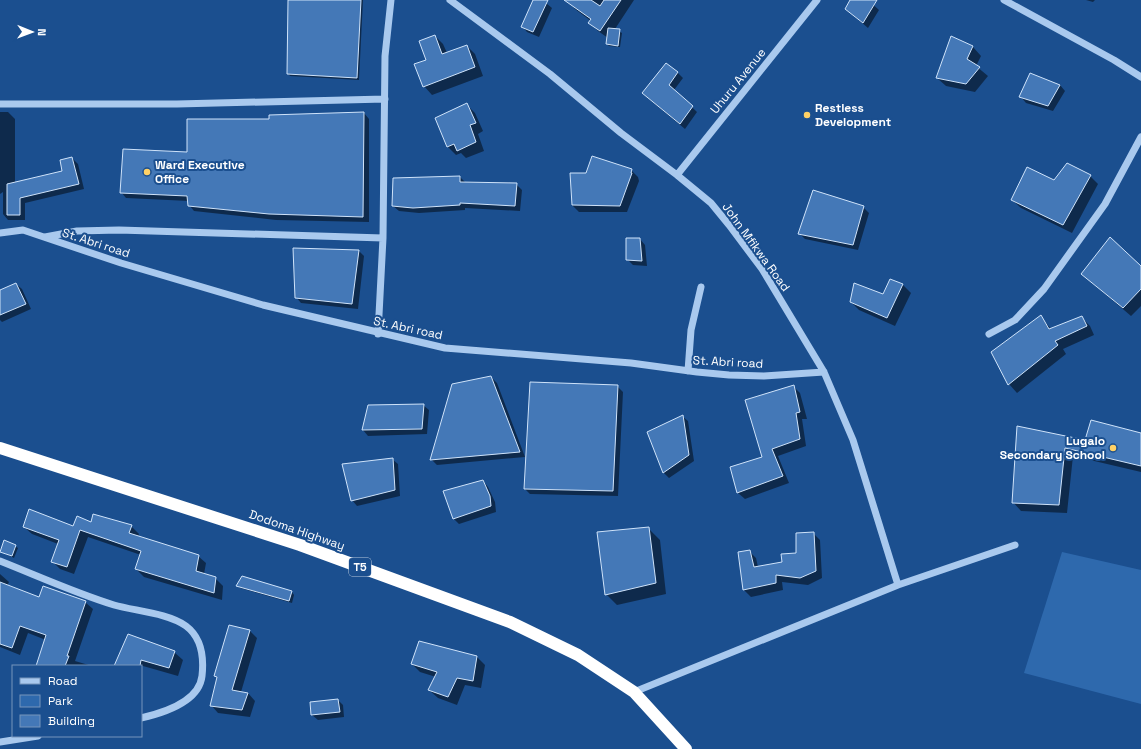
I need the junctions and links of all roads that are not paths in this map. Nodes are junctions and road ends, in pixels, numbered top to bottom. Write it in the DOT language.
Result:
graph roads {
  1 [pos="391,0"];
  2 [pos="450,0"];
  3 [pos="817,0"];
  4 [pos="1004,0"];
  5 [pos="1141,77"];
  6 [pos="384,99"];
  7 [pos="0,104"];
  8 [pos="1141,137"];
  9 [pos="677,175"];
  10 [pos="0,233"];
  11 [pos="45,237"];
  12 [pos="383,238"];
  13 [pos="701,287"];
  14 [pos="378,334"];
  15 [pos="989,334"];
  16 [pos="688,371"];
  17 [pos="824,372"];
  18 [pos="0,448"];
  19 [pos="1016,545"];
  20 [pos="0,561"];
  21 [pos="898,586"];
  22 [pos="634,692"];
  23 [pos="142,718"];
  24 [pos="32,737"];
  25 [pos="0,742"];
  26 [pos="686,749"];
  1 -- 6 [label="street"];
  2 -- 9 [label="street, John Mfikwa Road"];
  3 -- 9 [label="street, Uhuru Avenue"];
  4 -- 5 [label="street"];
  6 -- 7 [label="street"];
  6 -- 12 [label="street"];
  8 -- 15 [label="street"];
  9 -- 17 [label="street, John Mfikwa Road"];
  10 -- 11 [label="street, St. Abri road"];
  11 -- 12 [label="street"];
  11 -- 14 [label="street, St. Abri road"];
  12 -- 14 [label="street"];
  13 -- 16 [label="street"];
  14 -- 16 [label="street, St. Abri road"];
  16 -- 17 [label="street, St. Abri road"];
  17 -- 21 [label="street, John Mfikwa Road"];
  18 -- 22 [label="highway, Dodoma Highway / T5"];
  19 -- 21 [label="street"];
  20 -- 23 [label="street"];
  21 -- 22 [label="street"];
  22 -- 26 [label="highway, Dodoma Highway / T5"];
  24 -- 25 [label="street"];
}
